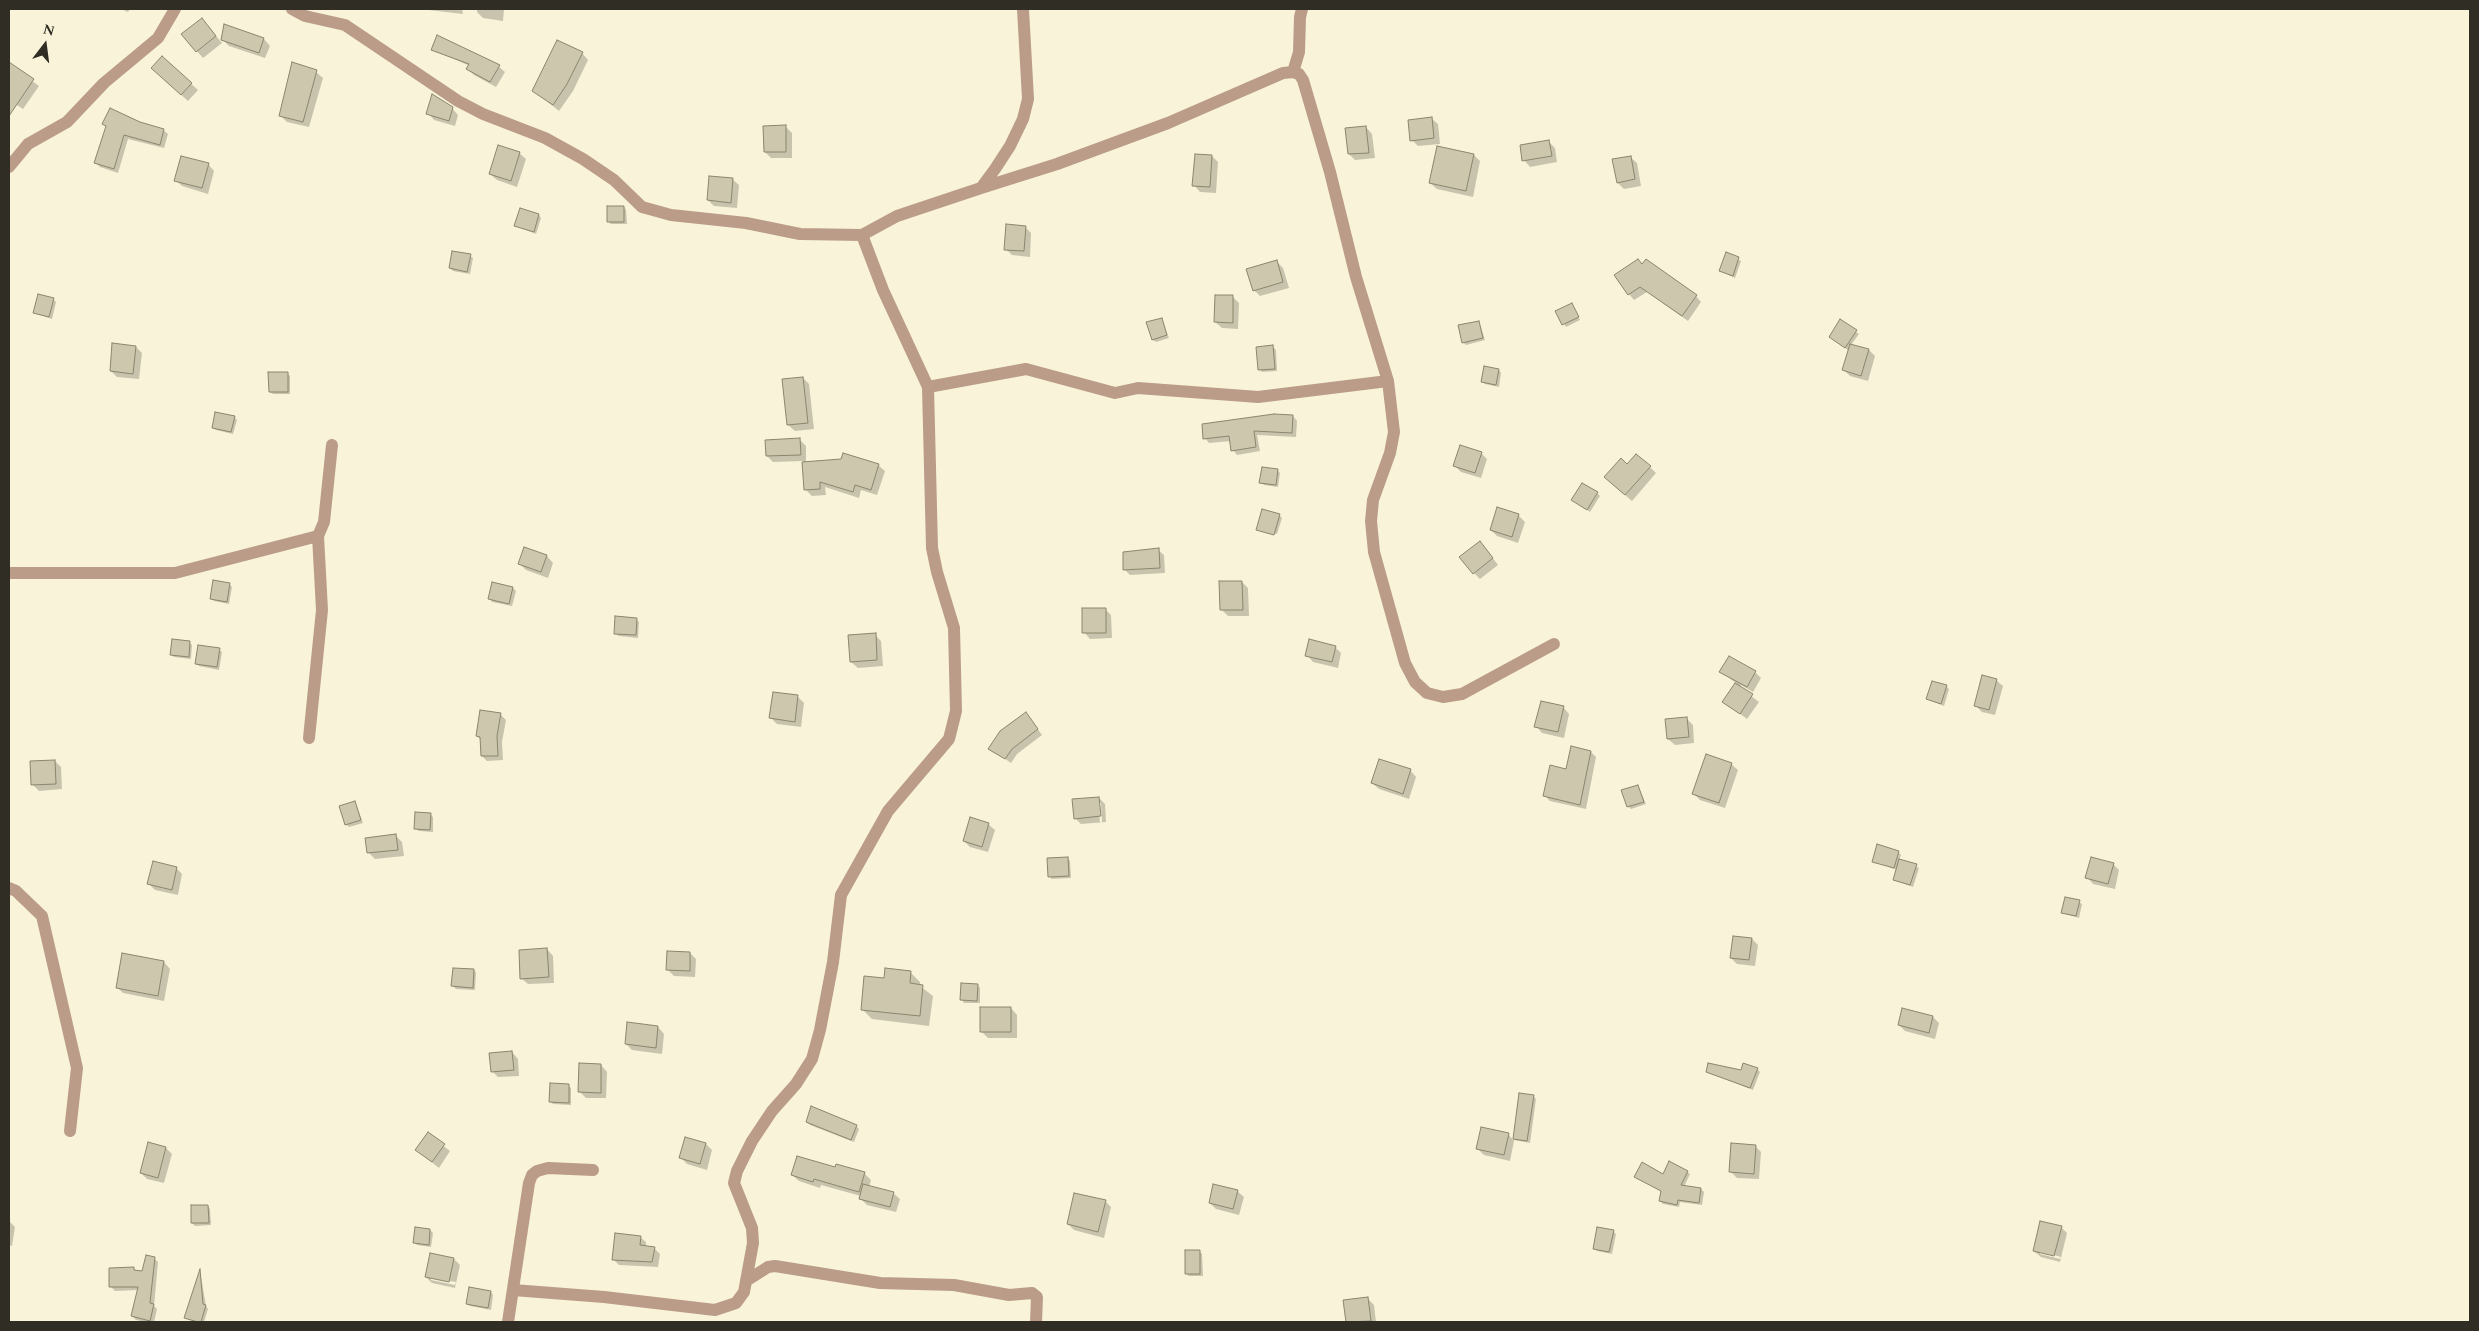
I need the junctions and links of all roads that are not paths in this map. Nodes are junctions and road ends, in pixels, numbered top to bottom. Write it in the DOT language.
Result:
graph roads {
  1 [pos="174,9"];
  2 [pos="292,9"];
  3 [pos="1023,9"];
  4 [pos="1302,9"];
  5 [pos="1293,72"];
  6 [pos="9,167"];
  7 [pos="981,188"];
  8 [pos="862,235"];
  9 [pos="1388,382"];
  10 [pos="928,387"];
  11 [pos="332,445"];
  12 [pos="318,536"];
  13 [pos="9,573"];
  14 [pos="1554,644"];
  15 [pos="309,738"];
  16 [pos="9,888"];
  17 [pos="70,1131"];
  18 [pos="593,1170"];
  19 [pos="746,1281"];
  20 [pos="513,1290"];
  21 [pos="508,1322"];
  22 [pos="1036,1322"];
  1 -- 6 [label="street"];
  2 -- 8 [label="street"];
  3 -- 7 [label="street"];
  4 -- 5 [label="street"];
  5 -- 7 [label="street"];
  5 -- 9 [label="street"];
  7 -- 8 [label="street"];
  8 -- 10 [label="street"];
  9 -- 10 [label="street"];
  9 -- 14 [label="street"];
  10 -- 19 [label="street"];
  11 -- 12 [label="street"];
  12 -- 13 [label="street"];
  12 -- 15 [label="street"];
  16 -- 17 [label="street"];
  18 -- 20 [label="street"];
  19 -- 20 [label="street"];
  19 -- 22 [label="street"];
  20 -- 21 [label="street"];
}
